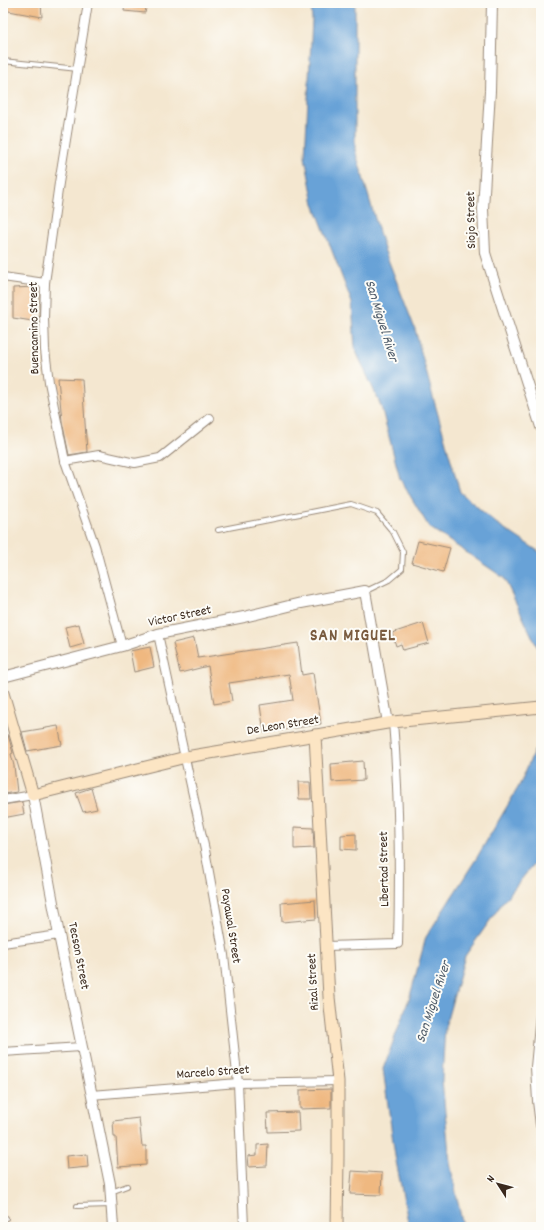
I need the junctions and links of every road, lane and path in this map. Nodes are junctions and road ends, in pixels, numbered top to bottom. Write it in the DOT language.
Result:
graph roads {
  1 [pos="88,3"];
  2 [pos="492,3"];
  3 [pos="3,61"];
  4 [pos="78,69"];
  5 [pos="3,278"];
  6 [pos="45,283"];
  7 [pos="210,418"];
  8 [pos="541,427"];
  9 [pos="65,461"];
  10 [pos="218,530"];
  11 [pos="365,592"];
  12 [pos="158,634"];
  13 [pos="122,646"];
  14 [pos="3,677"];
  15 [pos="3,693"];
  16 [pos="540,707"];
  17 [pos="390,722"];
  18 [pos="316,735"];
  19 [pos="186,757"];
  20 [pos="33,795"];
  21 [pos="3,800"];
  22 [pos="59,935"];
  23 [pos="3,943"];
  24 [pos="326,946"];
  25 [pos="541,1015"];
  26 [pos="81,1047"];
  27 [pos="3,1052"];
  28 [pos="338,1081"];
  29 [pos="238,1083"];
  30 [pos="91,1095"];
  31 [pos="541,1125"];
  32 [pos="127,1186"];
  33 [pos="110,1192"];
  34 [pos="111,1205"];
  35 [pos="76,1206"];
  36 [pos="113,1227"];
  37 [pos="244,1227"];
  38 [pos="337,1227"];
  1 -- 4 [label="street, Buencamino Street"];
  2 -- 8 [label="street, Siojo Street"];
  3 -- 4 [label="lane"];
  4 -- 6 [label="street, Buencamino Street"];
  5 -- 6 [label="street"];
  6 -- 9 [label="street, Buencamino Street"];
  7 -- 9 [label="street"];
  9 -- 13 [label="street, Buencamino Street"];
  10 -- 11 [label="lane"];
  11 -- 12 [label="street, Victor Street"];
  11 -- 17 [label="street, Libertad Street"];
  12 -- 13 [label="street, Victor Street"];
  12 -- 19 [label="street, Payawal Street"];
  13 -- 14 [label="street, Victor Street"];
  15 -- 20 [label="main road, Tecson Street"];
  16 -- 17 [label="main road, De Leon Street"];
  17 -- 18 [label="main road, De Leon Street"];
  17 -- 24 [label="street, Libertad Street"];
  18 -- 19 [label="main road, De Leon Street"];
  18 -- 24 [label="main road, Rizal Street"];
  19 -- 20 [label="main road, De Leon Street"];
  19 -- 29 [label="street, Payawal Street"];
  20 -- 21 [label="street"];
  20 -- 22 [label="street, Tecson Street"];
  22 -- 23 [label="street"];
  22 -- 26 [label="street, Tecson Street"];
  24 -- 28 [label="main road, Rizal Street"];
  25 -- 31 [label="street"];
  26 -- 27 [label="street"];
  26 -- 30 [label="street, Tecson Street"];
  28 -- 29 [label="street, Marcelo Street"];
  28 -- 38 [label="main road, Rizal Street"];
  29 -- 30 [label="street, Marcelo Street"];
  29 -- 37 [label="street, Payawal Street"];
  30 -- 33 [label="street, Tecson Street"];
  32 -- 33 [label="lane"];
  33 -- 34 [label="street, Tecson Street"];
  34 -- 35 [label="lane"];
  34 -- 36 [label="street, Tecson Street"];
}
